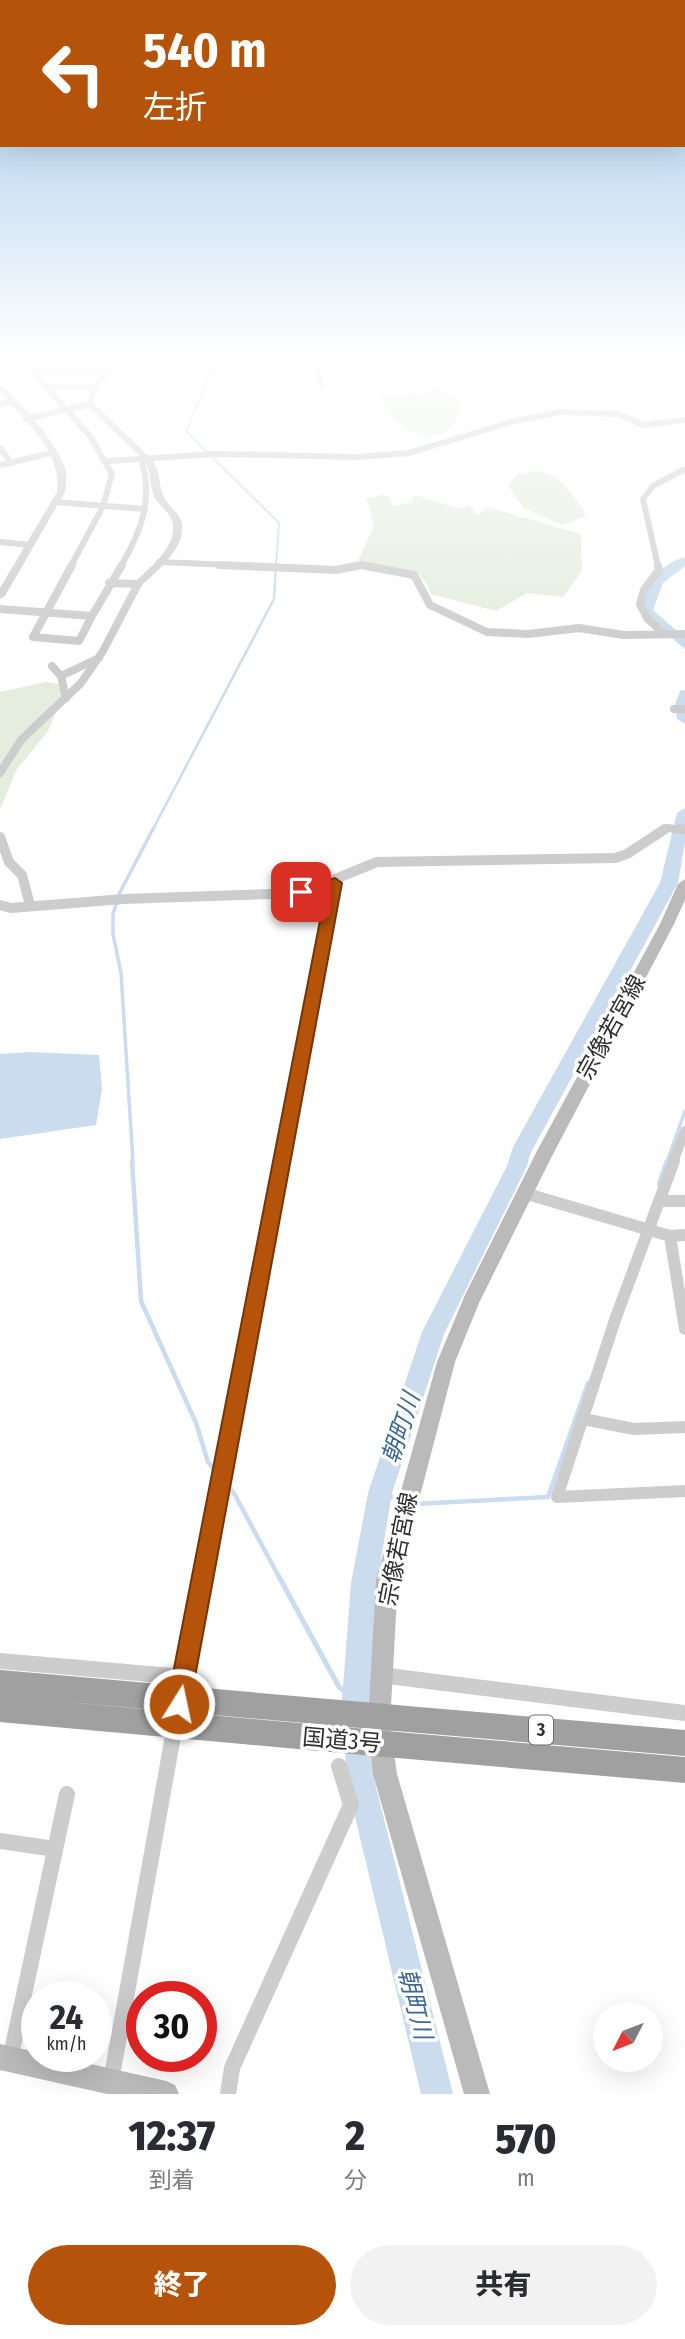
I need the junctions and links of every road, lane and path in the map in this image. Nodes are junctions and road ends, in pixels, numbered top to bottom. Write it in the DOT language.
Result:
graph roads {
  1 [pos="3,452"];
  2 [pos="100,452"];
  3 [pos="138,452"];
  4 [pos="413,452"];
  5 [pos="55,453"];
  6 [pos="144,458"];
  7 [pos="108,461"];
  8 [pos="11,463"];
  9 [pos="0,465"];
  10 [pos="685,469"];
  11 [pos="55,502"];
  12 [pos="103,506"];
  13 [pos="145,509"];
  14 [pos="0,542"];
  15 [pos="30,545"];
  16 [pos="159,562"];
  17 [pos="108,583"];
  18 [pos="138,584"];
  19 [pos="0,596"];
  20 [pos="0,609"];
  21 [pos="46,612"];
  22 [pos="92,616"];
  23 [pos="664,634"];
  24 [pos="685,634"];
  25 [pos="99,658"];
  26 [pos="52,666"];
  27 [pos="61,676"];
  28 [pos="66,698"];
  29 [pos="674,709"];
  30 [pos="685,709"];
  31 [pos="0,773"];
  32 [pos="685,830"];
  33 [pos="0,837"];
  34 [pos="335,883"];
  35 [pos="685,884"];
  36 [pos="0,905"];
  37 [pos="30,905"];
  38 [pos="685,1131"];
  39 [pos="524,1194"];
  40 [pos="661,1201"];
  41 [pos="685,1201"];
  42 [pos="647,1229"];
  43 [pos="685,1235"];
  44 [pos="670,1236"];
  45 [pos="685,1329"];
  46 [pos="583,1419"];
  47 [pos="685,1427"];
  48 [pos="685,1491"];
  49 [pos="0,1661"];
  50 [pos="380,1675"];
  51 [pos="184,1677"];
  52 [pos="0,1683"];
  53 [pos="0,1709"];
  54 [pos="685,1713"];
  55 [pos="685,1742"];
  56 [pos="339,1766"];
  57 [pos="685,1770"];
  58 [pos="66,1794"];
  59 [pos="0,1841"];
  60 [pos="55,1849"];
  61 [pos="5,2059"];
  62 [pos="111,2082"];
  63 [pos="166,2094"];
  64 [pos="228,2094"];
  65 [pos="477,2094"];
  1 -- 8 [label="street"];
  2 -- 7 [label="street"];
  3 -- 6 [label="street"];
  4 -- 6 [label="street"];
  5 -- 8 [label="street"];
  5 -- 11 [label="street"];
  6 -- 7 [label="street"];
  6 -- 13 [label="street"];
  6 -- 16 [label="street"];
  7 -- 12 [label="street"];
  8 -- 9 [label="street"];
  10 -- 23 [label="street"];
  11 -- 12 [label="street"];
  11 -- 15 [label="street"];
  12 -- 13 [label="street"];
  12 -- 21 [label="street"];
  13 -- 17 [label="street"];
  14 -- 15 [label="street"];
  15 -- 19 [label="street"];
  16 -- 18 [label="street"];
  16 -- 23 [label="street"];
  17 -- 18 [label="street"];
  17 -- 22 [label="street"];
  18 -- 25 [label="street"];
  20 -- 21 [label="street"];
  21 -- 22 [label="street"];
  21 -- 22 [label="street"];
  23 -- 24 [label="street"];
  25 -- 27 [label="street"];
  25 -- 28 [label="street"];
  26 -- 27 [label="street"];
  27 -- 28 [label="street"];
  28 -- 31 [label="street"];
  29 -- 30 [label="street"];
  32 -- 34 [label="street"];
  33 -- 37 [label="street"];
  34 -- 37 [label="street"];
  34 -- 51 [label="street"];
  35 -- 39 [label="main road, 宗像若宮線"];
  36 -- 37 [label="street"];
  38 -- 40 [label="street"];
  39 -- 42 [label="street"];
  39 -- 50 [label="main road, 宗像若宮線"];
  40 -- 41 [label="street"];
  40 -- 42 [label="street"];
  42 -- 44 [label="street"];
  42 -- 46 [label="street"];
  43 -- 44 [label="street"];
  44 -- 45 [label="street"];
  46 -- 47 [label="street"];
  46 -- 48 [label="street"];
  49 -- 51 [label="street"];
  50 -- 54 [label="street"];
  50 -- 65 [label="main road, 宗像若宮線"];
  51 -- 62 [label="street"];
  52 -- 55 [label="highway, 国道3号 / 3, bridge"];
  53 -- 57 [label="highway, 国道3号 / 3, bridge"];
  56 -- 64 [label="street"];
  58 -- 60 [label="street"];
  59 -- 60 [label="street"];
  60 -- 61 [label="street"];
  61 -- 62 [label="main road"];
  62 -- 63 [label="main road"];
}
